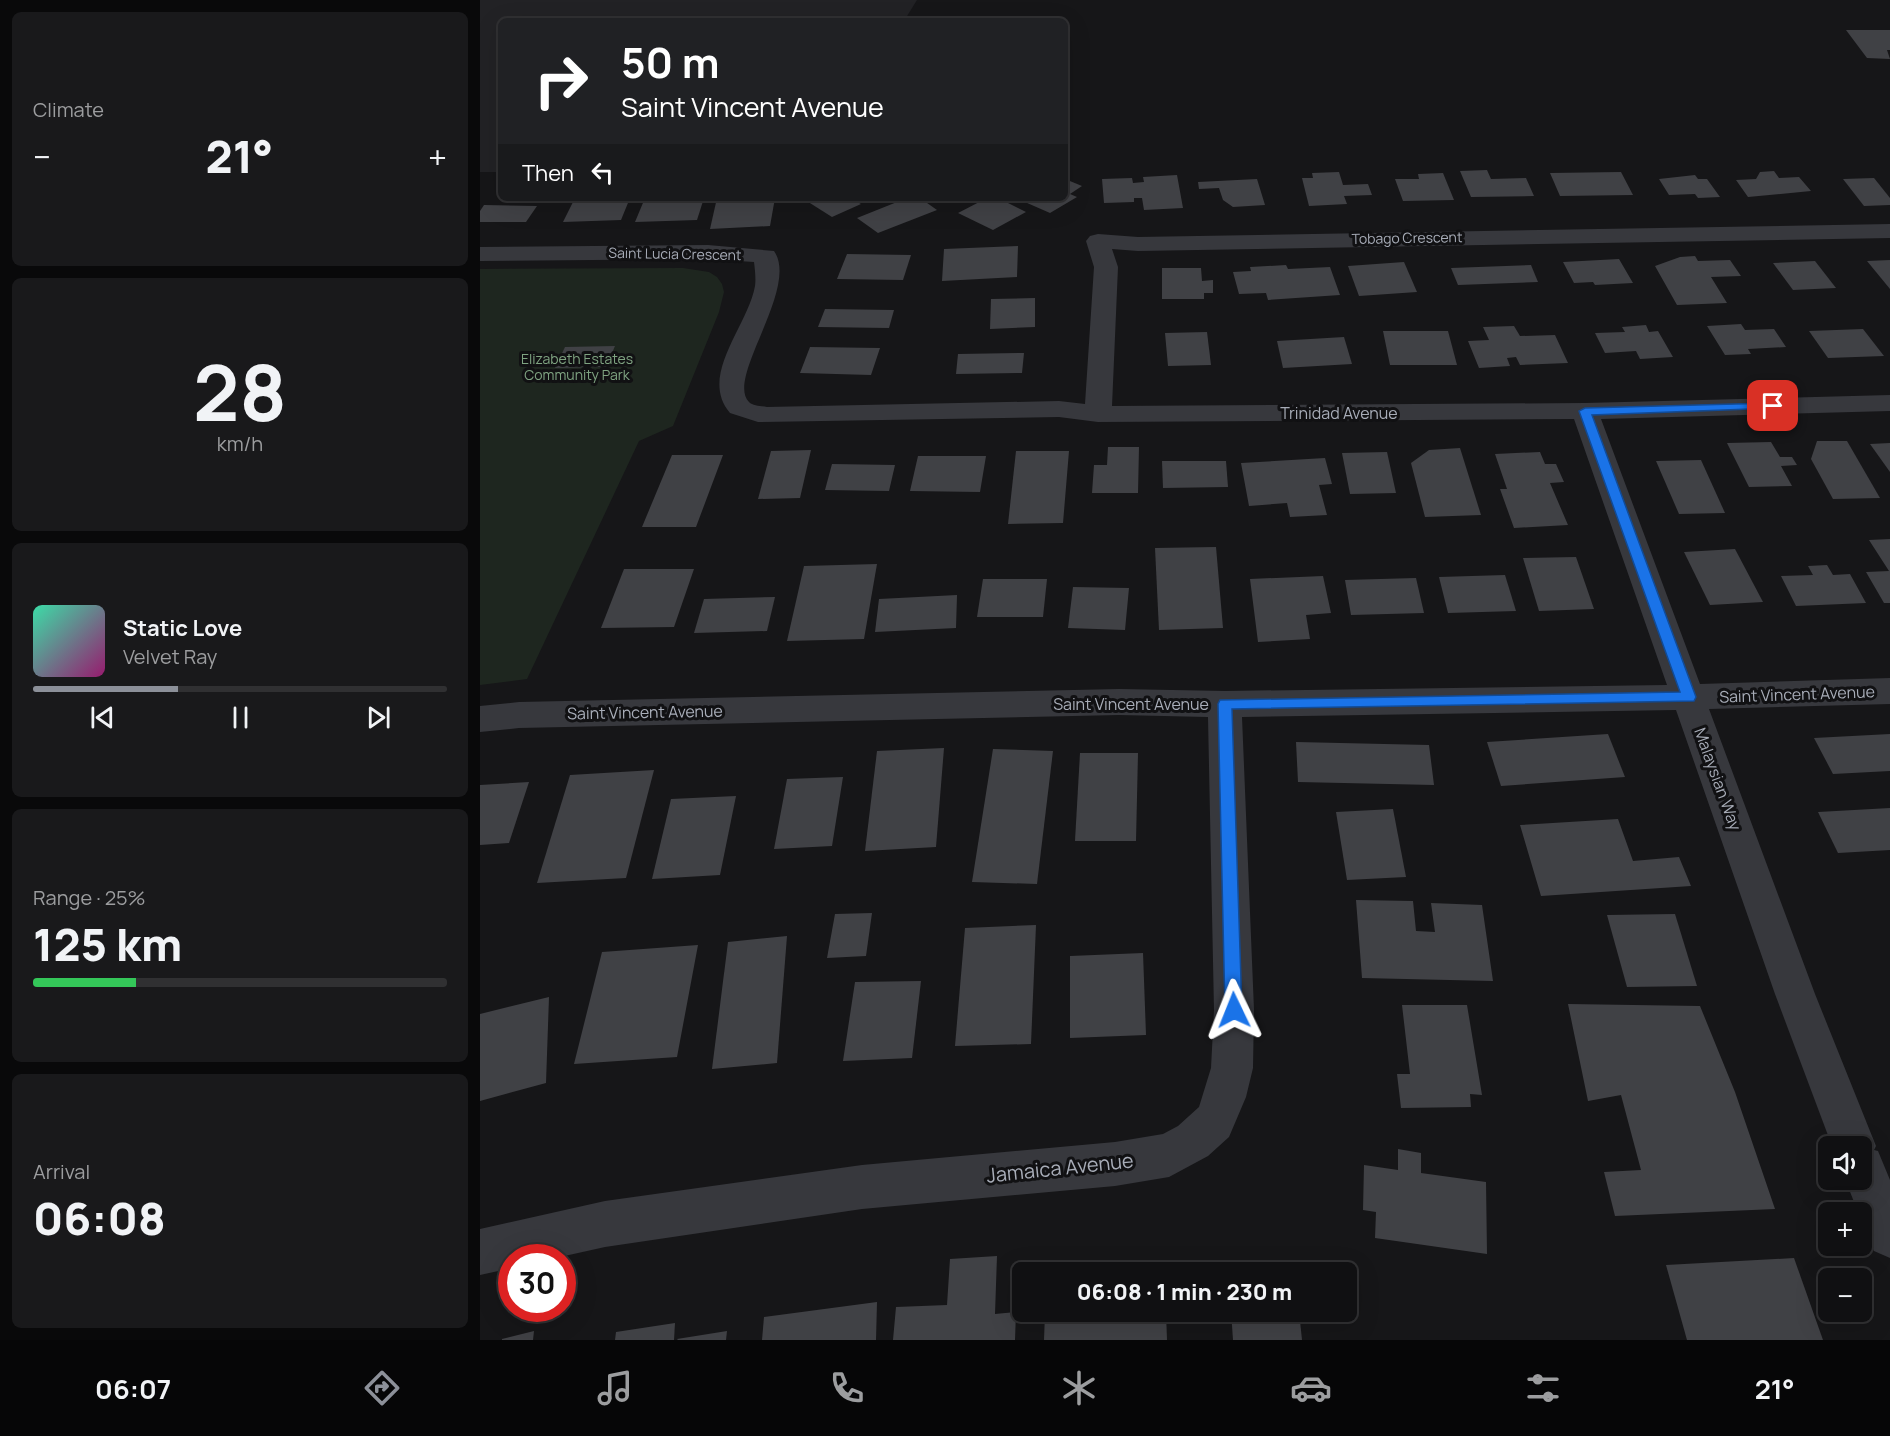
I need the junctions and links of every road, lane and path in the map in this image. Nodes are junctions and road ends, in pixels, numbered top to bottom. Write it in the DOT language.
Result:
graph roads {
  1 [pos="1890,231"];
  2 [pos="480,254"];
  3 [pos="1890,403"];
  4 [pos="1585,411"];
  5 [pos="1098,414"];
  6 [pos="789,416"];
  7 [pos="1890,691"];
  8 [pos="1689,697"];
  9 [pos="1225,704"];
  10 [pos="480,719"];
  11 [pos="1850,1136"];
  12 [pos="1871,1190"];
  13 [pos="1890,1235"];
  14 [pos="480,1252"];
  1 -- 5 [label="street, Tobago Crescent"];
  2 -- 6 [label="street, Saint Lucia Crescent"];
  3 -- 4 [label="street, Trinidad Avenue"];
  4 -- 5 [label="street, Trinidad Avenue"];
  4 -- 8 [label="street, Malaysian Way"];
  5 -- 6 [label="street, Trinidad Avenue"];
  7 -- 8 [label="street, Saint Vincent Avenue"];
  8 -- 9 [label="street, Saint Vincent Avenue"];
  8 -- 11 [label="street, Malaysian Way"];
  9 -- 10 [label="street, Saint Vincent Avenue"];
  9 -- 14 [label="street, Jamaica Avenue"];
  12 -- 13 [label="street"];
}
